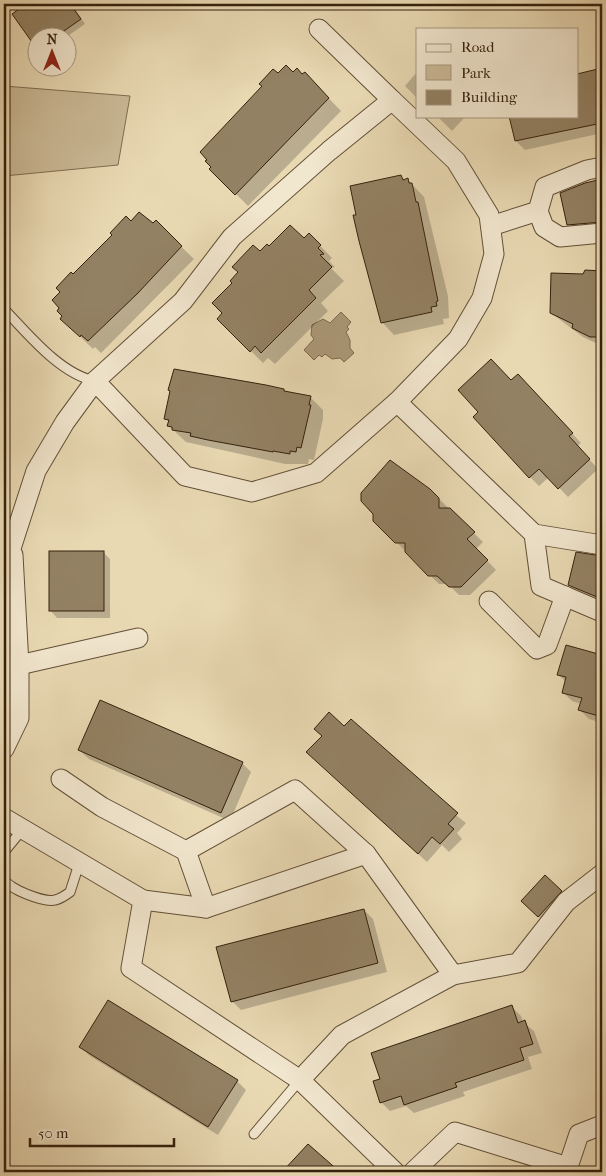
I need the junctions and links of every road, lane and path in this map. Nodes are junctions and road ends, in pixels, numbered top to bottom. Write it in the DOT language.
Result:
graph roads {
  1 [pos="319,29"];
  2 [pos="392,100"];
  3 [pos="602,167"];
  4 [pos="538,211"];
  5 [pos="491,226"];
  6 [pos="602,233"];
  7 [pos="4,309"];
  8 [pos="95,381"];
  9 [pos="397,402"];
  10 [pos="534,534"];
  11 [pos="8,538"];
  12 [pos="602,545"];
  13 [pos="4,570"];
  14 [pos="565,596"];
  15 [pos="489,601"];
  16 [pos="602,612"];
  17 [pos="138,638"];
  18 [pos="19,665"];
  19 [pos="4,749"];
  20 [pos="60,779"];
  21 [pos="4,818"];
  22 [pos="22,830"];
  23 [pos="186,851"];
  24 [pos="4,852"];
  25 [pos="366,854"];
  26 [pos="79,864"];
  27 [pos="602,874"];
  28 [pos="4,880"];
  29 [pos="143,900"];
  30 [pos="206,908"];
  31 [pos="452,975"];
  32 [pos="300,1080"];
  33 [pos="602,1125"];
  34 [pos="254,1134"];
  35 [pos="574,1170"];
  36 [pos="396,1172"];
  37 [pos="412,1172"];
  1 -- 2 [label="street"];
  2 -- 5 [label="street"];
  2 -- 8 [label="street"];
  3 -- 4 [label="street"];
  4 -- 5 [label="street"];
  4 -- 6 [label="street"];
  5 -- 9 [label="street"];
  7 -- 8 [label="lane"];
  8 -- 9 [label="street"];
  8 -- 11 [label="street"];
  9 -- 10 [label="street"];
  10 -- 12 [label="street"];
  10 -- 14 [label="street"];
  11 -- 13 [label="street"];
  11 -- 18 [label="street"];
  14 -- 15 [label="street"];
  14 -- 16 [label="street"];
  17 -- 18 [label="street"];
  18 -- 19 [label="street"];
  20 -- 23 [label="street"];
  21 -- 22 [label="street"];
  22 -- 24 [label="lane"];
  22 -- 26 [label="street"];
  23 -- 25 [label="street"];
  23 -- 30 [label="street"];
  25 -- 30 [label="street"];
  25 -- 31 [label="street"];
  26 -- 28 [label="lane"];
  26 -- 29 [label="street"];
  27 -- 31 [label="street"];
  29 -- 30 [label="street"];
  29 -- 32 [label="street"];
  31 -- 32 [label="street"];
  32 -- 34 [label="lane"];
  32 -- 36 [label="street"];
  33 -- 35 [label="street"];
  35 -- 37 [label="street"];
}
